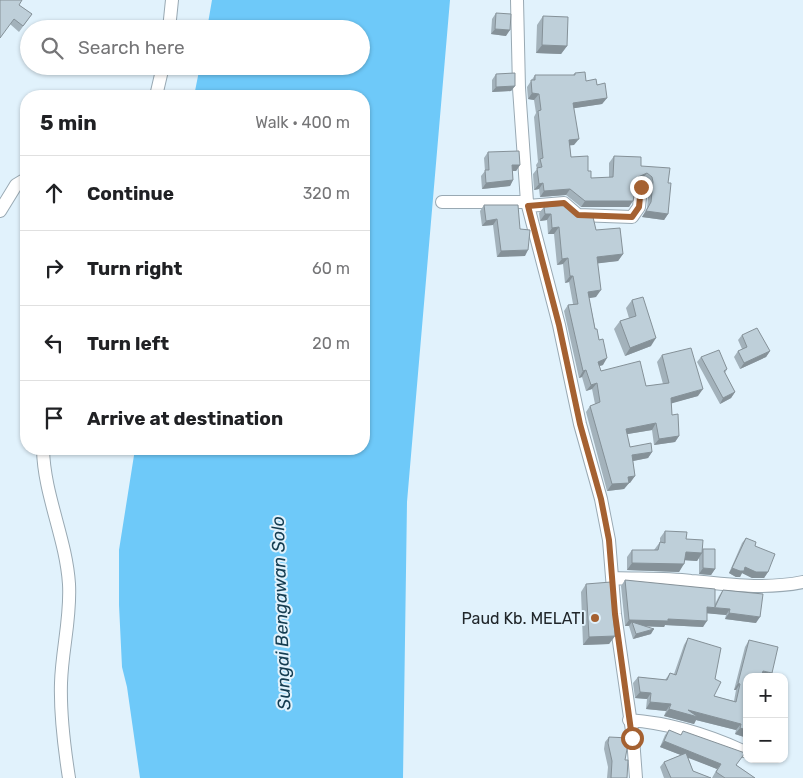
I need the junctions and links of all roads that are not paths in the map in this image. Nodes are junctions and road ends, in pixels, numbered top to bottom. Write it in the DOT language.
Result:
graph roads {
  1 [pos="172,0"];
  2 [pos="517,0"];
  3 [pos="170,20"];
  4 [pos="161,75"];
  5 [pos="157,90"];
  6 [pos="20,183"];
  7 [pos="641,187"];
  8 [pos="442,202"];
  9 [pos="528,204"];
  10 [pos="0,211"];
  11 [pos="44,455"];
  12 [pos="614,578"];
  13 [pos="803,582"];
  14 [pos="629,720"];
  15 [pos="743,751"];
  16 [pos="69,778"];
  17 [pos="636,778"];
  1 -- 3 [label="street"];
  2 -- 9 [label="street"];
  4 -- 5 [label="street"];
  6 -- 10 [label="street"];
  7 -- 9 [label="street"];
  8 -- 9 [label="street"];
  9 -- 12 [label="street"];
  11 -- 16 [label="street"];
  12 -- 13 [label="street"];
  12 -- 14 [label="street"];
  14 -- 15 [label="street"];
  14 -- 17 [label="street"];
}
